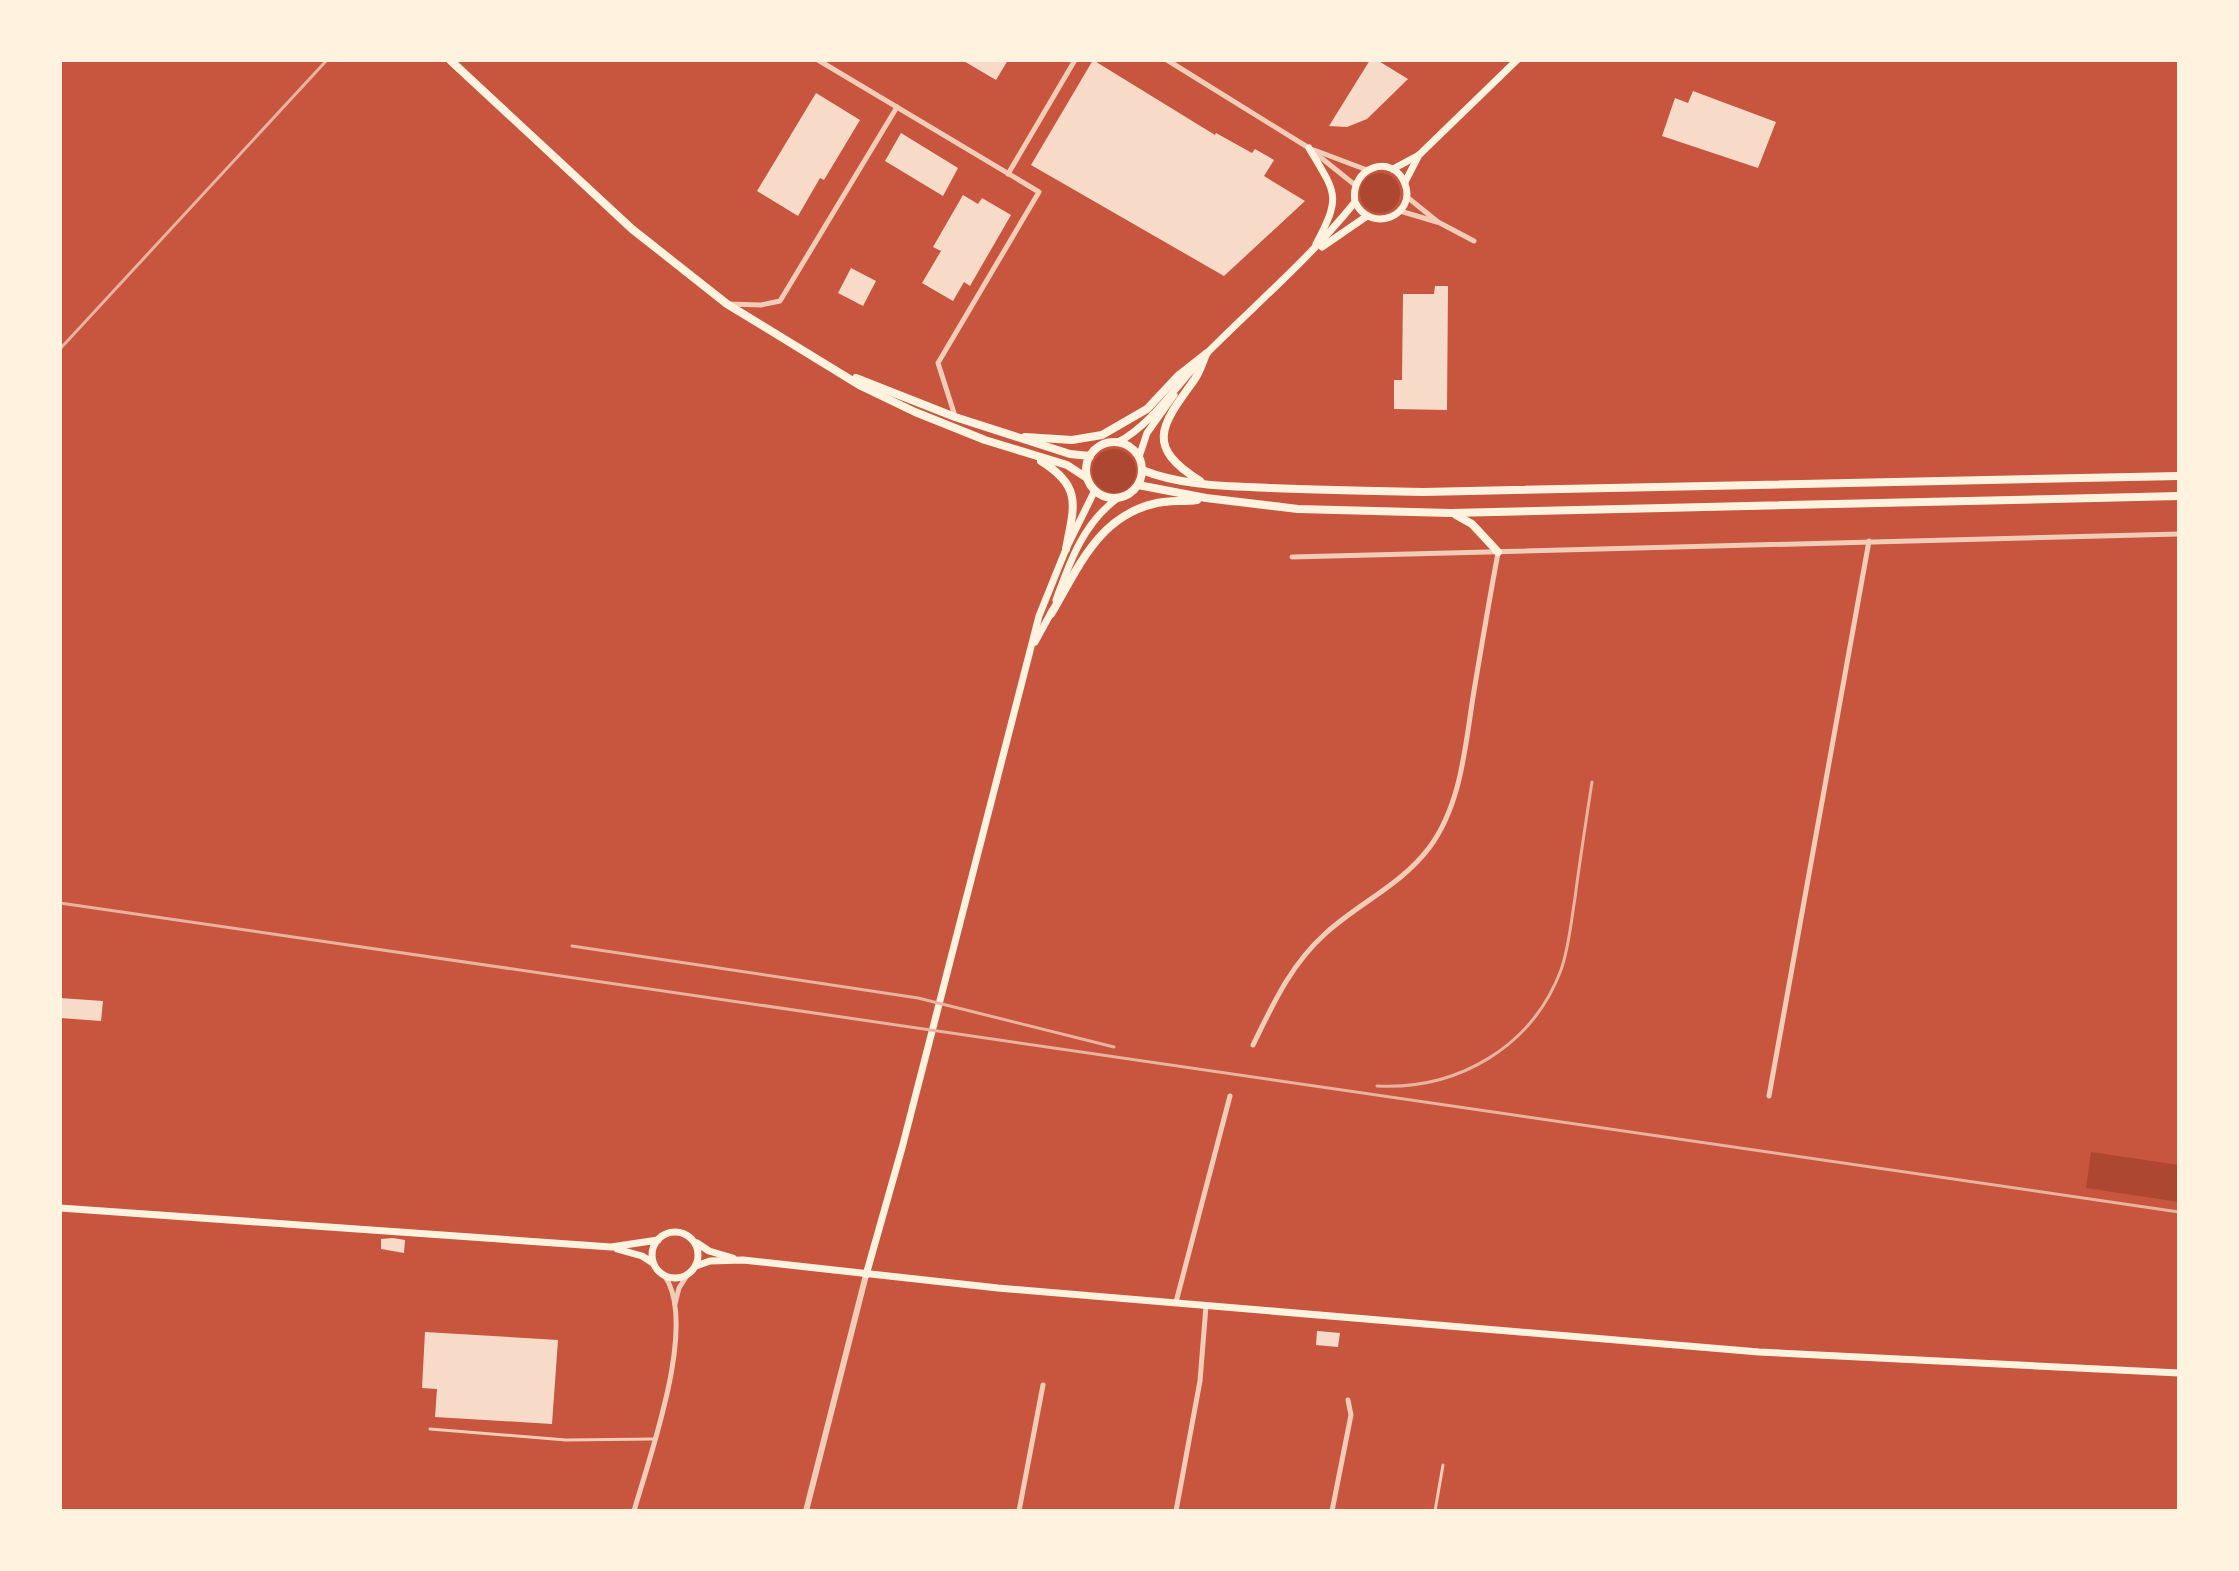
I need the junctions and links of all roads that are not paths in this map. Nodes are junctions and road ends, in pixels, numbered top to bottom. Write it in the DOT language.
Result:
graph roads {
  1 [pos="450,60"];
  2 [pos="818,60"];
  3 [pos="1075,60"];
  4 [pos="1167,60"];
  5 [pos="1517,60"];
  6 [pos="897,107"];
  7 [pos="1309,148"];
  8 [pos="1419,155"];
  9 [pos="1393,169"];
  10 [pos="1367,170"];
  11 [pos="1008,174"];
  12 [pos="1405,182"];
  13 [pos="1355,185"];
  14 [pos="1407,197"];
  15 [pos="1355,202"];
  16 [pos="1400,211"];
  17 [pos="1367,216"];
  18 [pos="1438,222"];
  19 [pos="1474,241"];
  20 [pos="1311,255"];
  21 [pos="727,304"];
  22 [pos="1206,354"];
  23 [pos="840,373"];
  24 [pos="1184,380"];
  25 [pos="955,417"];
  26 [pos="1016,437"];
  27 [pos="1118,442"];
  28 [pos="1026,453"];
  29 [pos="1090,456"];
  30 [pos="1139,457"];
  31 [pos="1142,470"];
  32 [pos="2179,476"];
  33 [pos="1087,478"];
  34 [pos="1205,484"];
  35 [pos="1138,485"];
  36 [pos="1095,490"];
  37 [pos="2179,496"];
  38 [pos="1118,498"];
  39 [pos="1206,498"];
  40 [pos="1451,513"];
  41 [pos="2179,534"];
  42 [pos="1869,541"];
  43 [pos="1066,549"];
  44 [pos="1498,552"];
  45 [pos="1292,557"];
  46 [pos="1051,614"];
  47 [pos="1033,645"];
  48 [pos="1253,1045"];
  49 [pos="1230,1096"];
  50 [pos="1769,1096"];
  51 [pos="60,1208"];
  52 [pos="658,1240"];
  53 [pos="694,1241"];
  54 [pos="611,1247"];
  55 [pos="743,1260"];
  56 [pos="654,1264"];
  57 [pos="696,1266"];
  58 [pos="688,1274"];
  59 [pos="664,1275"];
  60 [pos="866,1275"];
  61 [pos="1176,1302"];
  62 [pos="674,1305"];
  63 [pos="1206,1305"];
  64 [pos="2179,1373"];
  65 [pos="1043,1385"];
  66 [pos="1348,1400"];
  67 [pos="430,1429"];
  68 [pos="654,1439"];
  69 [pos="1443,1465"];
  70 [pos="634,1511"];
  71 [pos="806,1511"];
  72 [pos="1019,1511"];
  73 [pos="1176,1511"];
  74 [pos="1332,1511"];
  75 [pos="1435,1511"];
  1 -- 21 [label="main road"];
  2 -- 6 [label="street"];
  3 -- 11 [label="street"];
  4 -- 7 [label="street"];
  5 -- 8 [label="main road"];
  6 -- 11 [label="street"];
  6 -- 21 [label="street"];
  7 -- 10 [label="street"];
  7 -- 13 [label="street"];
  7 -- 20 [label="main road"];
  8 -- 9 [label="main road"];
  8 -- 12 [label="main road"];
  9 -- 10 [label="main road"];
  9 -- 12 [label="main road"];
  10 -- 13 [label="main road"];
  11 -- 25 [label="street"];
  12 -- 14 [label="main road"];
  13 -- 15 [label="main road"];
  14 -- 16 [label="main road"];
  14 -- 18 [label="street"];
  15 -- 17 [label="main road"];
  15 -- 20 [label="main road"];
  16 -- 17 [label="main road"];
  16 -- 18 [label="street"];
  17 -- 20 [label="main road"];
  18 -- 19 [label="street"];
  20 -- 22 [label="main road"];
  21 -- 23 [label="main road"];
  22 -- 24 [label="main road"];
  22 -- 26 [label="main road"];
  22 -- 34 [label="main road"];
  23 -- 25 [label="main road"];
  23 -- 28 [label="main road"];
  24 -- 27 [label="main road"];
  24 -- 30 [label="main road"];
  25 -- 26 [label="main road"];
  26 -- 29 [label="main road"];
  27 -- 29 [label="main road"];
  27 -- 30 [label="main road"];
  28 -- 33 [label="main road"];
  28 -- 43 [label="main road"];
  29 -- 33 [label="main road"];
  30 -- 31 [label="main road"];
  31 -- 34 [label="main road"];
  31 -- 35 [label="main road"];
  32 -- 34 [label="main road"];
  33 -- 36 [label="main road"];
  35 -- 38 [label="main road"];
  35 -- 39 [label="main road"];
  36 -- 38 [label="main road"];
  36 -- 43 [label="main road"];
  37 -- 40 [label="main road"];
  38 -- 46 [label="main road"];
  39 -- 40 [label="main road"];
  39 -- 46 [label="main road"];
  40 -- 44 [label="main road"];
  41 -- 42 [label="street"];
  42 -- 44 [label="street"];
  42 -- 50 [label="street"];
  43 -- 47 [label="main road"];
  44 -- 45 [label="street"];
  44 -- 48 [label="street"];
  46 -- 47 [label="main road"];
  47 -- 60 [label="main road"];
  49 -- 61 [label="street"];
  51 -- 54 [label="main road"];
  52 -- 53 [label="main road"];
  52 -- 54 [label="main road"];
  52 -- 56 [label="main road"];
  53 -- 55 [label="main road"];
  53 -- 57 [label="main road"];
  54 -- 56 [label="main road"];
  55 -- 57 [label="main road"];
  55 -- 60 [label="main road"];
  56 -- 59 [label="main road"];
  57 -- 58 [label="main road"];
  58 -- 59 [label="main road"];
  58 -- 62 [label="street"];
  59 -- 62 [label="street"];
  60 -- 61 [label="main road"];
  60 -- 71 [label="street"];
  61 -- 63 [label="main road"];
  62 -- 68 [label="street"];
  63 -- 64 [label="main road"];
  63 -- 73 [label="street"];
  65 -- 72 [label="street"];
  66 -- 74 [label="street"];
  67 -- 68 [label="lane"];
  68 -- 70 [label="street"];
  69 -- 75 [label="lane"];
}
